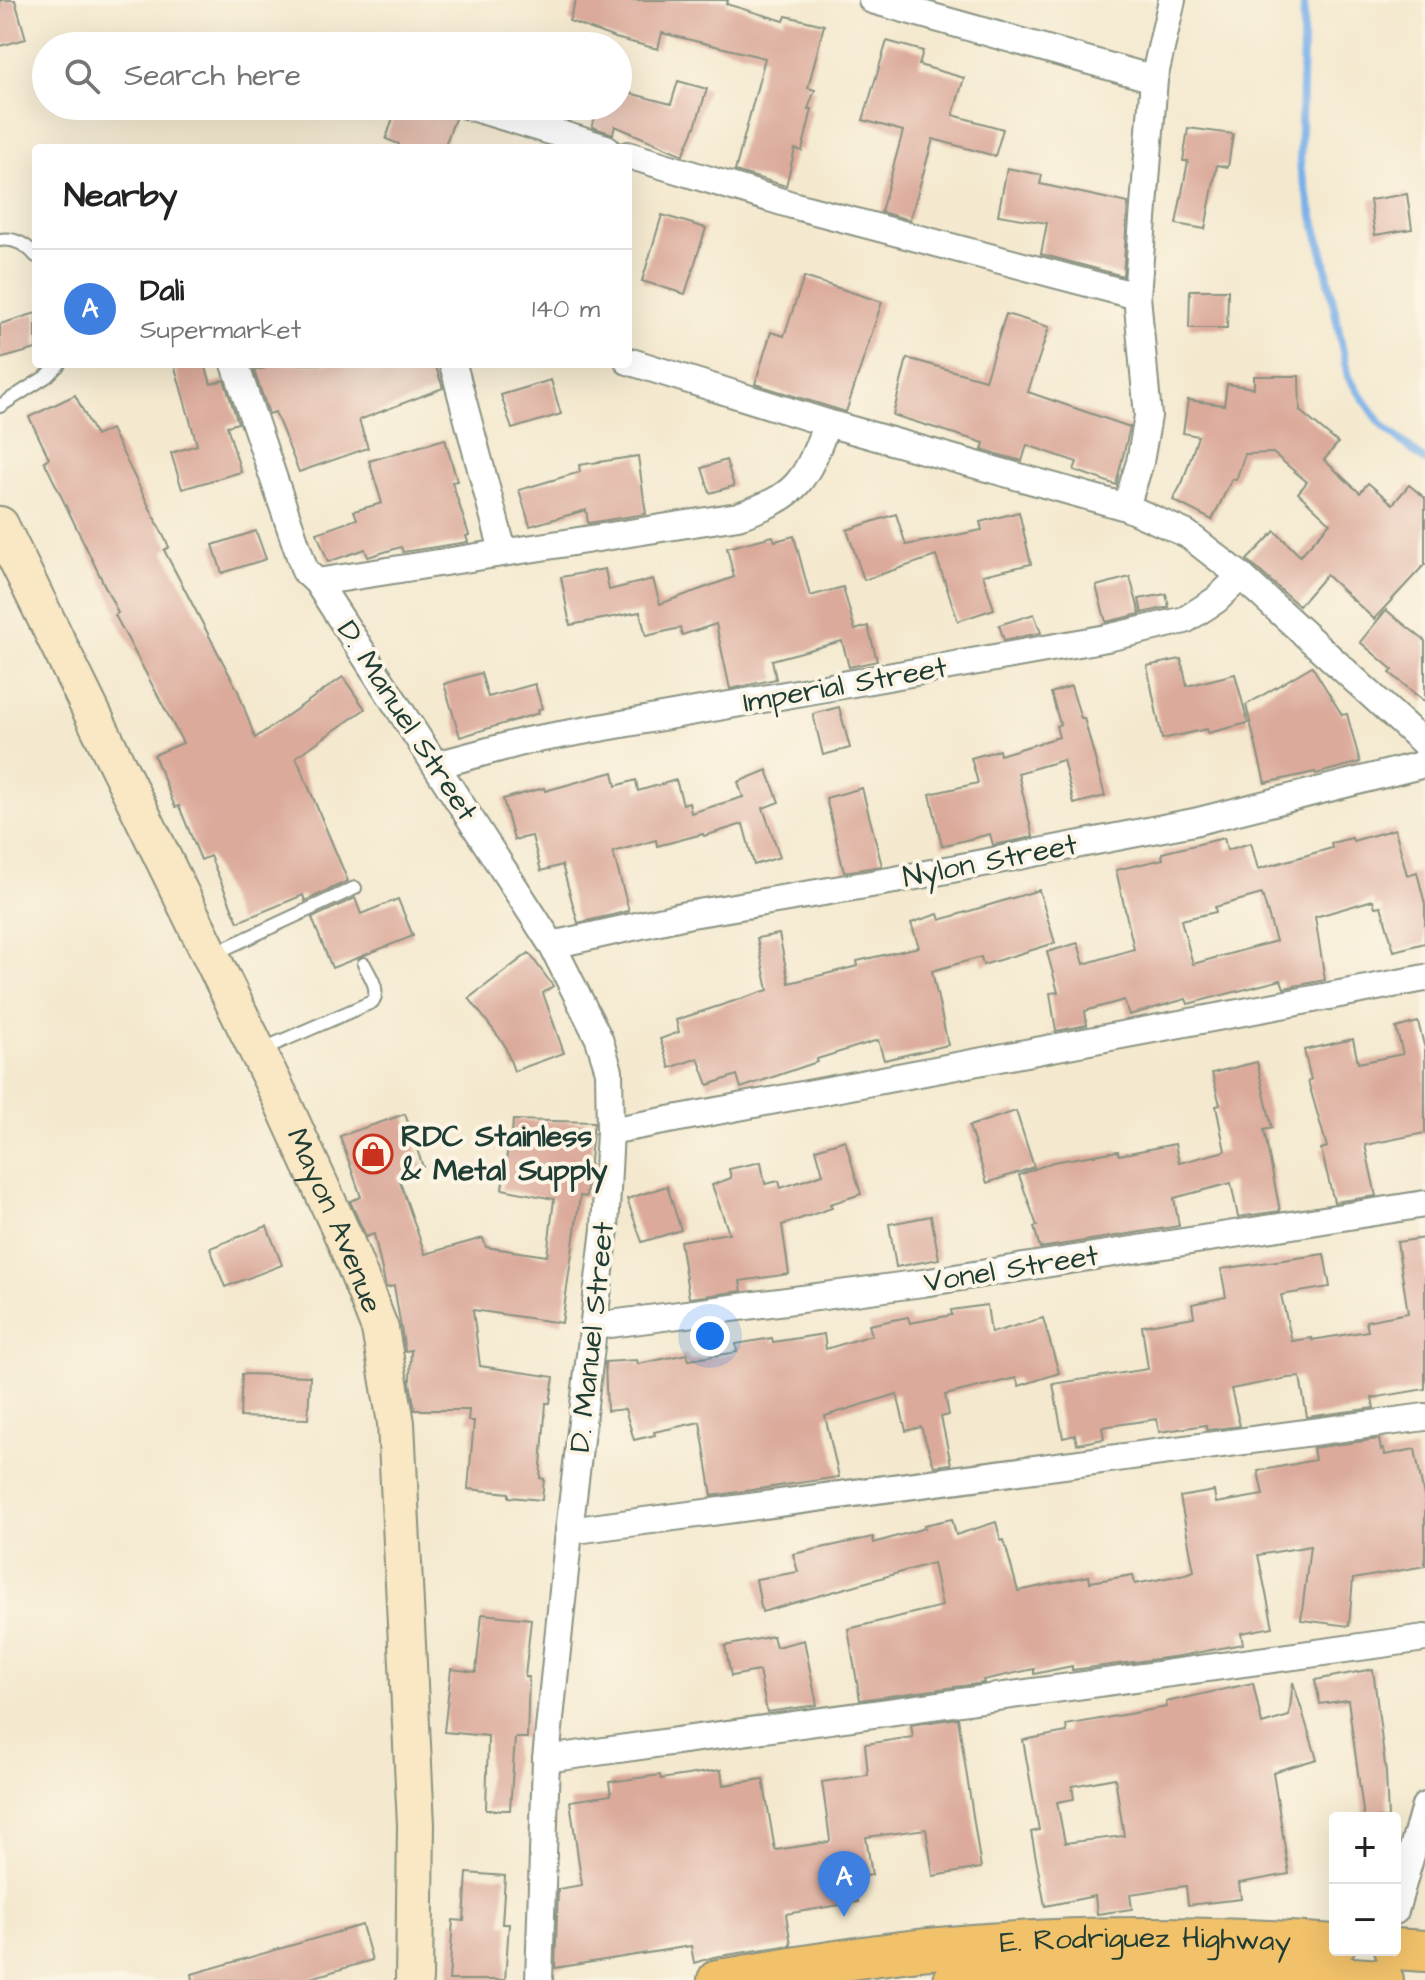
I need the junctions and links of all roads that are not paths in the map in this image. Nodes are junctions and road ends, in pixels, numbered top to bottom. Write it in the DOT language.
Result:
graph roads {
  1 [pos="872,0"];
  2 [pos="1172,0"];
  3 [pos="1154,79"];
  4 [pos="514,120"];
  5 [pos="593,144"];
  6 [pos="632,156"];
  7 [pos="0,240"];
  8 [pos="32,251"];
  9 [pos="1137,296"];
  10 [pos="632,362"];
  11 [pos="55,368"];
  12 [pos="236,368"];
  13 [pos="454,368"];
  14 [pos="0,406"];
  15 [pos="827,423"];
  16 [pos="1126,507"];
  17 [pos="0,525"];
  18 [pos="503,551"];
  19 [pos="1241,576"];
  20 [pos="317,582"];
  21 [pos="1425,744"];
  22 [pos="1425,764"];
  23 [pos="436,765"];
  24 [pos="355,888"];
  25 [pos="552,945"];
  26 [pos="210,955"];
  27 [pos="364,964"];
  28 [pos="1425,978"];
  29 [pos="258,1051"];
  30 [pos="610,1131"];
  31 [pos="1425,1204"];
  32 [pos="595,1326"];
  33 [pos="1425,1417"];
  34 [pos="569,1531"];
  35 [pos="1425,1638"];
  36 [pos="546,1759"];
  37 [pos="1425,1806"];
  38 [pos="1401,1890"];
  39 [pos="1329,1946"];
  40 [pos="1401,1949"];
  41 [pos="1425,1951"];
  42 [pos="1276,1956"];
  43 [pos="414,1980"];
  44 [pos="539,1980"];
  45 [pos="718,1980"];
  46 [pos="953,1980"];
  47 [pos="1383,1980"];
  1 -- 3 [label="street"];
  2 -- 3 [label="street"];
  3 -- 9 [label="street"];
  4 -- 5 [label="street"];
  6 -- 9 [label="street"];
  7 -- 8 [label="lane"];
  9 -- 16 [label="street"];
  10 -- 15 [label="street"];
  11 -- 14 [label="lane"];
  12 -- 20 [label="street, D. Manuel Street"];
  13 -- 18 [label="street"];
  15 -- 16 [label="street"];
  15 -- 18 [label="street"];
  16 -- 19 [label="street"];
  17 -- 26 [label="main road, Mayon Avenue"];
  18 -- 20 [label="street"];
  19 -- 21 [label="street"];
  19 -- 23 [label="street, Imperial Street"];
  20 -- 23 [label="street, D. Manuel Street"];
  22 -- 25 [label="street, Nylon Street"];
  23 -- 25 [label="street, D. Manuel Street"];
  24 -- 26 [label="lane"];
  25 -- 30 [label="street, D. Manuel Street"];
  26 -- 29 [label="main road, Mayon Avenue"];
  27 -- 29 [label="lane"];
  28 -- 30 [label="street"];
  29 -- 43 [label="main road, Mayon Avenue"];
  30 -- 32 [label="street, D. Manuel Street"];
  31 -- 32 [label="street, Vonel Street"];
  32 -- 34 [label="street, D. Manuel Street"];
  33 -- 34 [label="street"];
  34 -- 36 [label="street, D. Manuel Street"];
  35 -- 36 [label="street"];
  36 -- 44 [label="street, D. Manuel Street"];
  37 -- 38 [label="street"];
  39 -- 42 [label="main road, E. Rodriguez Highway"];
  40 -- 41 [label="main road"];
  42 -- 45 [label="main road, E. Rodriguez Highway"];
  42 -- 46 [label="main road, E. Rodriguez Highway"];
  42 -- 47 [label="main road, E. Rodriguez Highway"];
}
